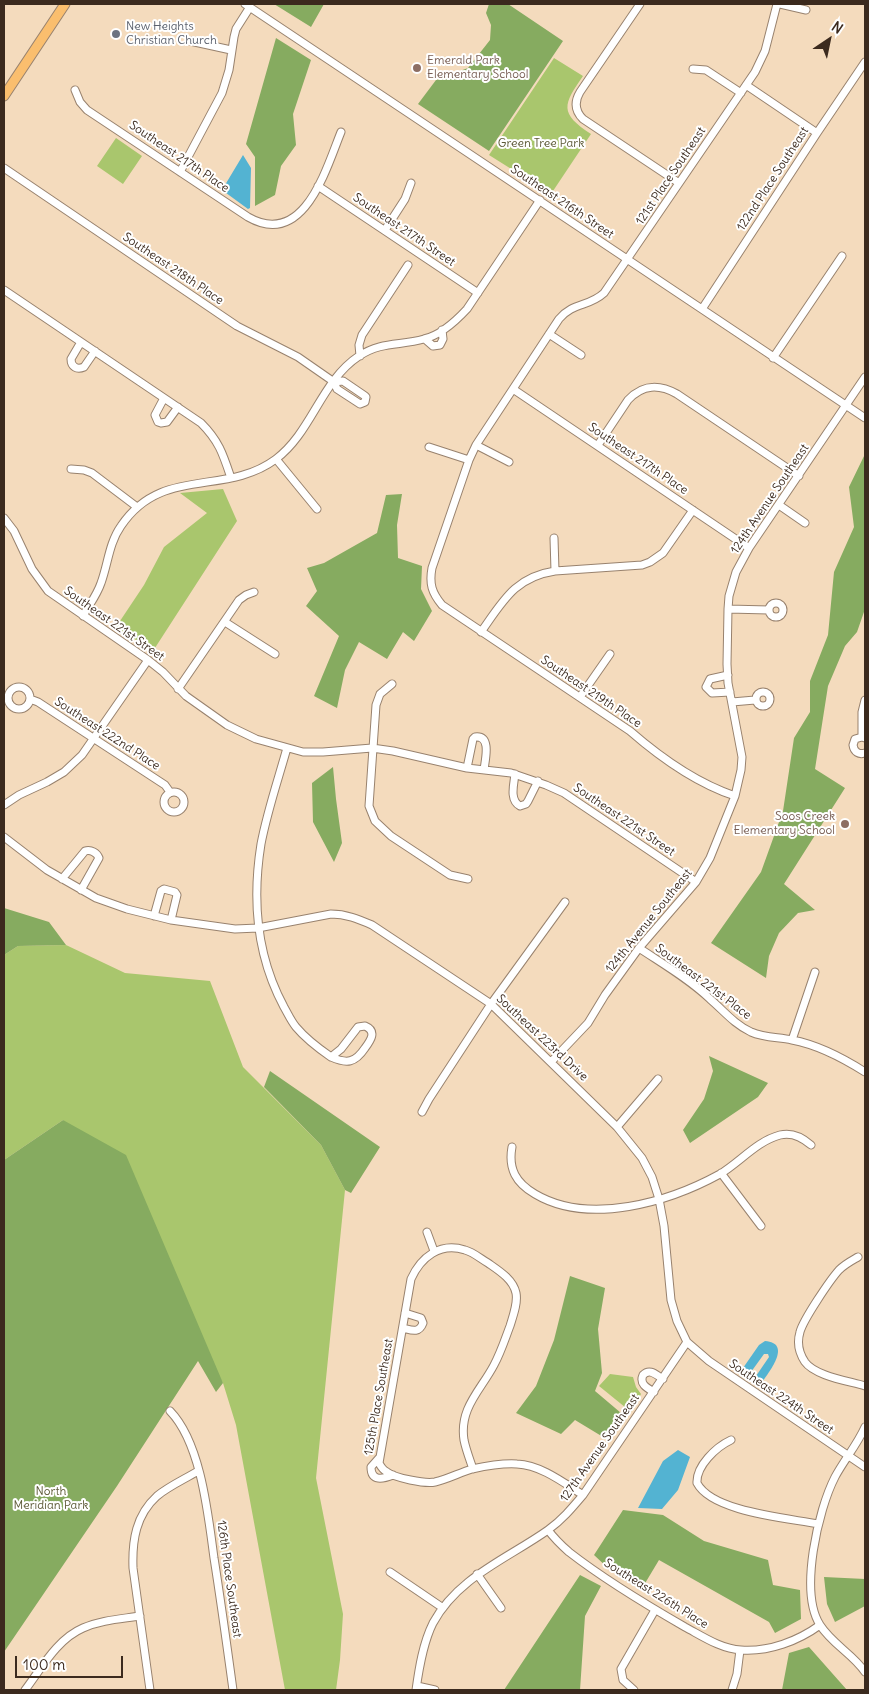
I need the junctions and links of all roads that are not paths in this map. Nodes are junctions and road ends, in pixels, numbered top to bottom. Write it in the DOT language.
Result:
graph roads {
  1 [pos="65,4"];
  2 [pos="640,4"];
  3 [pos="778,4"];
  4 [pos="247,5"];
  5 [pos="806,10"];
  6 [pos="190,41"];
  7 [pos="231,50"];
  8 [pos="865,62"];
  9 [pos="693,69"];
  10 [pos="746,86"];
  11 [pos="75,90"];
  12 [pos="741,93"];
  13 [pos="4,96"];
  14 [pos="341,132"];
  15 [pos="817,133"];
  16 [pos="4,168"];
  17 [pos="180,172"];
  18 [pos="411,183"];
  19 [pos="679,183"];
  20 [pos="318,186"];
  21 [pos="540,200"];
  22 [pos="384,230"];
  23 [pos="842,256"];
  24 [pos="627,259"];
  25 [pos="408,265"];
  26 [pos="4,290"];
  27 [pos="478,293"];
  28 [pos="702,310"];
  29 [pos="442,330"];
  30 [pos="550,334"];
  31 [pos="425,339"];
  32 [pos="81,342"];
  33 [pos="95,351"];
  34 [pos="581,355"];
  35 [pos="360,356"];
  36 [pos="773,358"];
  37 [pos="865,377"];
  38 [pos="334,382"];
  39 [pos="513,389"];
  40 [pos="164,398"];
  41 [pos="846,406"];
  42 [pos="178,407"];
  43 [pos="865,418"];
  44 [pos="476,445"];
  45 [pos="598,445"];
  46 [pos="429,447"];
  47 [pos="276,459"];
  48 [pos="469,460"];
  49 [pos="508,462"];
  50 [pos="71,469"];
  51 [pos="798,476"];
  52 [pos="231,478"];
  53 [pos="779,505"];
  54 [pos="137,507"];
  55 [pos="317,509"];
  56 [pos="693,510"];
  57 [pos="4,518"];
  58 [pos="805,523"];
  59 [pos="554,538"];
  60 [pos="749,548"];
  61 [pos="555,571"];
  62 [pos="254,592"];
  63 [pos="437,600"];
  64 [pos="728,608"];
  65 [pos="769,610"];
  66 [pos="83,616"];
  67 [pos="225,622"];
  68 [pos="482,632"];
  69 [pos="275,654"];
  70 [pos="610,654"];
  71 [pos="148,660"];
  72 [pos="728,675"];
  73 [pos="392,684"];
  74 [pos="178,689"];
  75 [pos="730,692"];
  76 [pos="580,697"];
  77 [pos="30,699"];
  78 [pos="755,700"];
  79 [pos="865,700"];
  80 [pos="732,702"];
  81 [pos="863,737"];
  82 [pos="94,739"];
  83 [pos="287,748"];
  84 [pos="372,748"];
  85 [pos="865,753"];
  86 [pos="467,768"];
  87 [pos="484,770"];
  88 [pos="515,774"];
  89 [pos="538,782"];
  90 [pos="170,792"];
  91 [pos="734,796"];
  92 [pos="4,805"];
  93 [pos="4,837"];
  94 [pos="62,879"];
  95 [pos="468,880"];
  96 [pos="696,882"];
  97 [pos="81,890"];
  98 [pos="565,902"];
  99 [pos="154,916"];
  100 [pos="172,920"];
  101 [pos="258,928"];
  102 [pos="639,948"];
  103 [pos="815,972"];
  104 [pos="490,1004"];
  105 [pos="792,1040"];
  106 [pos="331,1057"];
  107 [pos="551,1062"];
  108 [pos="865,1072"];
  109 [pos="658,1080"];
  110 [pos="422,1112"];
  111 [pos="617,1126"];
  112 [pos="811,1145"];
  113 [pos="512,1147"];
  114 [pos="720,1174"];
  115 [pos="659,1199"];
  116 [pos="761,1226"];
  117 [pos="427,1232"];
  118 [pos="434,1251"];
  119 [pos="858,1257"];
  120 [pos="405,1313"];
  121 [pos="403,1328"];
  122 [pos="688,1342"];
  123 [pos="662,1379"];
  124 [pos="865,1386"];
  125 [pos="654,1392"];
  126 [pos="170,1411"];
  127 [pos="865,1427"];
  128 [pos="731,1440"];
  129 [pos="848,1455"];
  130 [pos="379,1458"];
  131 [pos="865,1467"];
  132 [pos="473,1469"];
  133 [pos="198,1471"];
  134 [pos="393,1475"];
  135 [pos="583,1495"];
  136 [pos="818,1524"];
  137 [pos="548,1530"];
  138 [pos="390,1572"];
  139 [pos="477,1574"];
  140 [pos="443,1608"];
  141 [pos="501,1608"];
  142 [pos="655,1610"];
  143 [pos="140,1616"];
  144 [pos="820,1625"];
  145 [pos="740,1650"];
  146 [pos="865,1672"];
  147 [pos="416,1688"];
  148 [pos="25,1690"];
  149 [pos="150,1690"];
  150 [pos="233,1690"];
  151 [pos="435,1690"];
  152 [pos="634,1690"];
  153 [pos="732,1690"];
  1 -- 13 [label="main road"];
  2 -- 19 [label="street"];
  3 -- 5 [label="street"];
  3 -- 10 [label="street, 121st Place Southeast"];
  4 -- 7 [label="street"];
  4 -- 21 [label="street, Southeast 216th Street"];
  6 -- 7 [label="street"];
  7 -- 17 [label="street"];
  8 -- 15 [label="street, 122nd Place Southeast"];
  9 -- 12 [label="street"];
  10 -- 12 [label="street, 121st Place Southeast"];
  10 -- 15 [label="street"];
  11 -- 17 [label="street, Southeast 217th Place"];
  12 -- 19 [label="street, 121st Place Southeast"];
  14 -- 20 [label="street"];
  15 -- 28 [label="street, 122nd Place Southeast"];
  16 -- 38 [label="street, Southeast 218th Place"];
  17 -- 20 [label="street, Southeast 217th Place"];
  18 -- 22 [label="street"];
  19 -- 24 [label="street, 121st Place Southeast"];
  20 -- 22 [label="street, Southeast 217th Street"];
  21 -- 24 [label="street, Southeast 216th Street"];
  21 -- 27 [label="street"];
  22 -- 27 [label="street, Southeast 217th Street"];
  23 -- 36 [label="street"];
  24 -- 28 [label="street, Southeast 216th Street"];
  24 -- 30 [label="street, 121st Place Southeast"];
  25 -- 35 [label="street"];
  26 -- 32 [label="street"];
  27 -- 29 [label="street"];
  28 -- 36 [label="street, Southeast 216th Street"];
  29 -- 31 [label="street"];
  29 -- 31 [label="street"];
  30 -- 34 [label="street"];
  30 -- 39 [label="street, 121st Place Southeast"];
  31 -- 35 [label="street"];
  32 -- 33 [label="street"];
  32 -- 33 [label="street"];
  33 -- 40 [label="street"];
  35 -- 38 [label="street"];
  36 -- 41 [label="street, Southeast 216th Street"];
  37 -- 41 [label="street, 124th Avenue Southeast"];
  38 -- 47 [label="street"];
  39 -- 44 [label="street, 121st Place Southeast"];
  39 -- 45 [label="street, Southeast 217th Place"];
  40 -- 42 [label="street"];
  40 -- 42 [label="street"];
  41 -- 43 [label="street, Southeast 216th Street"];
  41 -- 51 [label="street, 124th Avenue Southeast"];
  42 -- 52 [label="street"];
  44 -- 48 [label="street, 121st Place Southeast"];
  44 -- 49 [label="street"];
  45 -- 51 [label="street"];
  45 -- 56 [label="street, Southeast 217th Place"];
  46 -- 48 [label="street"];
  47 -- 52 [label="street"];
  47 -- 55 [label="street"];
  48 -- 63 [label="street, 121st Place Southeast"];
  50 -- 54 [label="street"];
  51 -- 53 [label="street, 124th Avenue Southeast"];
  52 -- 54 [label="street"];
  53 -- 58 [label="street"];
  53 -- 60 [label="street, 124th Avenue Southeast"];
  54 -- 66 [label="street"];
  56 -- 60 [label="street, Southeast 217th Place"];
  56 -- 61 [label="street"];
  57 -- 66 [label="street, Southeast 221st Street"];
  59 -- 61 [label="street"];
  60 -- 64 [label="street, 124th Avenue Southeast"];
  61 -- 68 [label="street"];
  62 -- 67 [label="street"];
  63 -- 68 [label="street, Southeast 219th Place"];
  64 -- 65 [label="street"];
  64 -- 72 [label="street, 124th Avenue Southeast"];
  66 -- 71 [label="street, Southeast 221st Street"];
  67 -- 69 [label="street"];
  67 -- 74 [label="street"];
  68 -- 76 [label="street, Southeast 219th Place"];
  70 -- 76 [label="street"];
  71 -- 74 [label="street, Southeast 221st Street"];
  71 -- 82 [label="street"];
  72 -- 75 [label="street, 124th Avenue Southeast"];
  72 -- 75 [label="street"];
  73 -- 84 [label="street"];
  74 -- 83 [label="street, Southeast 221st Street"];
  75 -- 80 [label="street, 124th Avenue Southeast"];
  76 -- 91 [label="street, Southeast 219th Place"];
  77 -- 82 [label="street, Southeast 222nd Place"];
  78 -- 80 [label="street"];
  79 -- 81 [label="street"];
  80 -- 91 [label="street, 124th Avenue Southeast"];
  81 -- 85 [label="street"];
  82 -- 90 [label="street, Southeast 222nd Place"];
  82 -- 92 [label="street"];
  83 -- 84 [label="street, Southeast 221st Street"];
  83 -- 101 [label="street"];
  84 -- 86 [label="street, Southeast 221st Street"];
  84 -- 95 [label="street"];
  86 -- 87 [label="street, Southeast 221st Street"];
  86 -- 87 [label="street"];
  87 -- 88 [label="street, Southeast 221st Street"];
  88 -- 89 [label="street, Southeast 221st Street"];
  88 -- 89 [label="street"];
  89 -- 96 [label="street, Southeast 221st Street"];
  91 -- 96 [label="street, 124th Avenue Southeast"];
  93 -- 94 [label="street, Southeast 223rd Drive"];
  94 -- 97 [label="street, Southeast 223rd Drive"];
  94 -- 97 [label="street"];
  96 -- 102 [label="street, 124th Avenue Southeast"];
  97 -- 99 [label="street, Southeast 223rd Drive"];
  98 -- 104 [label="street"];
  99 -- 100 [label="street, Southeast 223rd Drive"];
  99 -- 100 [label="street"];
  100 -- 101 [label="street, Southeast 223rd Drive"];
  101 -- 104 [label="street, Southeast 223rd Drive"];
  101 -- 106 [label="street"];
  102 -- 105 [label="street, Southeast 221st Place"];
  102 -- 107 [label="street, 124th Avenue Southeast"];
  103 -- 105 [label="street"];
  104 -- 107 [label="street, Southeast 223rd Drive"];
  104 -- 110 [label="street"];
  105 -- 108 [label="street, Southeast 221st Place"];
  106 -- 106 [label="street"];
  107 -- 111 [label="street, Southeast 223rd Drive"];
  109 -- 111 [label="street"];
  111 -- 115 [label="street, Southeast 223rd Drive"];
  112 -- 114 [label="street"];
  113 -- 115 [label="street"];
  114 -- 115 [label="street"];
  114 -- 116 [label="street"];
  115 -- 122 [label="street, Southeast 223rd Drive"];
  117 -- 118 [label="street"];
  118 -- 120 [label="street, 125th Place Southeast"];
  118 -- 132 [label="street"];
  119 -- 124 [label="street"];
  120 -- 121 [label="street, 125th Place Southeast"];
  120 -- 121 [label="street, 125th Place Southeast"];
  121 -- 130 [label="street, 125th Place Southeast"];
  122 -- 123 [label="street, 127th Avenue Southeast"];
  122 -- 129 [label="street, Southeast 224th Street"];
  123 -- 125 [label="street, 127th Avenue Southeast"];
  123 -- 125 [label="street, 127th Avenue Southeast"];
  125 -- 135 [label="street, 127th Avenue Southeast"];
  126 -- 133 [label="street, 126th Place Southeast"];
  127 -- 129 [label="street"];
  128 -- 136 [label="street"];
  129 -- 131 [label="street, Southeast 224th Street"];
  129 -- 136 [label="street"];
  130 -- 134 [label="street, 125th Place Southeast"];
  130 -- 134 [label="street"];
  132 -- 134 [label="street"];
  132 -- 135 [label="street"];
  133 -- 143 [label="street"];
  133 -- 150 [label="street, 126th Place Southeast"];
  135 -- 137 [label="street, 127th Avenue Southeast"];
  136 -- 144 [label="street"];
  137 -- 139 [label="street, 127th Avenue Southeast"];
  137 -- 142 [label="street, Southeast 226th Place"];
  138 -- 140 [label="street"];
  139 -- 140 [label="street, 127th Avenue Southeast"];
  139 -- 141 [label="street"];
  140 -- 147 [label="street, 127th Avenue Southeast"];
  142 -- 145 [label="street, Southeast 226th Place"];
  142 -- 152 [label="street"];
  143 -- 148 [label="street"];
  143 -- 149 [label="street"];
  144 -- 145 [label="street, Southeast 226th Place"];
  144 -- 146 [label="street"];
  145 -- 153 [label="street"];
  147 -- 151 [label="street"];
}
